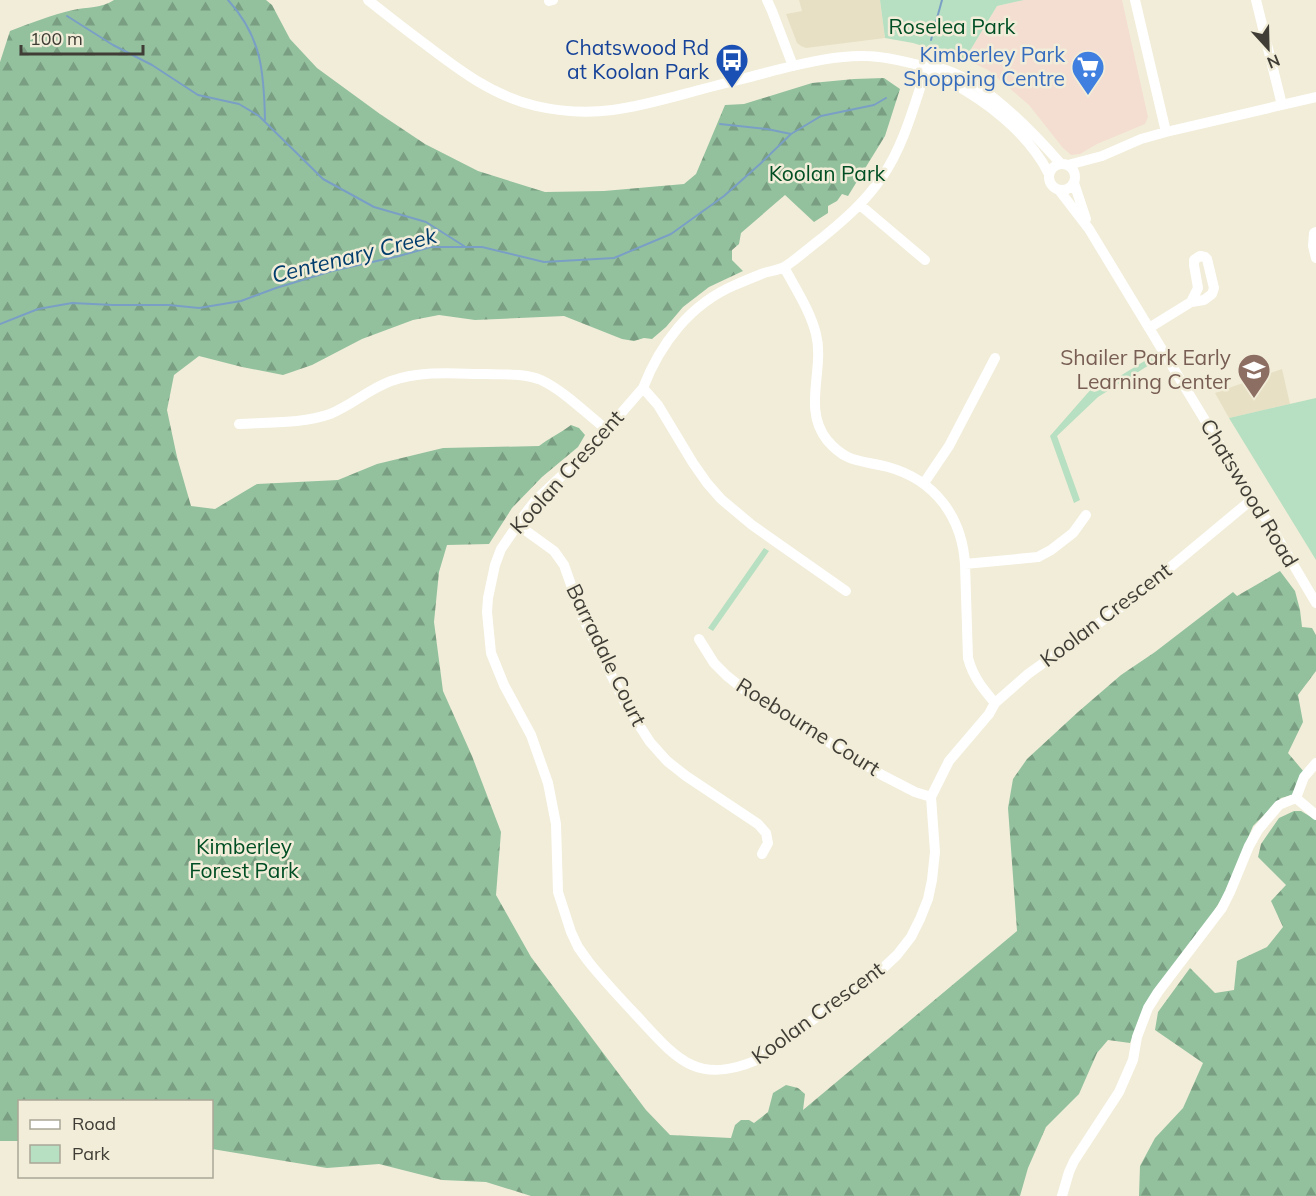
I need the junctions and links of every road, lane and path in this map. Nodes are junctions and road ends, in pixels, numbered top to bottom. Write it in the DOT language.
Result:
graph roads {
  1 [pos="368,0"];
  2 [pos="767,0"];
  3 [pos="1135,0"];
  4 [pos="1256,0"];
  5 [pos="793,66"];
  6 [pos="927,67"];
  7 [pos="982,95"];
  8 [pos="1316,97"];
  9 [pos="1282,105"];
  10 [pos="1166,132"];
  11 [pos="1102,156"];
  12 [pos="1065,165"];
  13 [pos="1049,174"];
  14 [pos="1075,180"];
  15 [pos="1059,190"];
  16 [pos="860,205"];
  17 [pos="1089,229"];
  18 [pos="1316,232"];
  19 [pos="1316,258"];
  20 [pos="925,260"];
  21 [pos="784,267"];
  22 [pos="1191,302"];
  23 [pos="1149,328"];
  24 [pos="994,358"];
  25 [pos="643,388"];
  26 [pos="240,424"];
  27 [pos="607,430"];
  28 [pos="924,483"];
  29 [pos="1250,501"];
  30 [pos="1086,515"];
  31 [pos="518,525"];
  32 [pos="965,564"];
  33 [pos="846,591"];
  34 [pos="1316,603"];
  35 [pos="699,639"];
  36 [pos="996,703"];
  37 [pos="1316,763"];
  38 [pos="932,796"];
  39 [pos="1296,798"];
  40 [pos="1316,815"];
  41 [pos="762,854"];
  42 [pos="1062,1196"];
  1 -- 5 [label="street"];
  2 -- 5 [label="street"];
  3 -- 10 [label="street"];
  4 -- 9 [label="street"];
  5 -- 6 [label="street"];
  6 -- 7 [label="street"];
  6 -- 16 [label="street, Koolan Crescent"];
  7 -- 12 [label="street"];
  7 -- 13 [label="street"];
  8 -- 9 [label="street"];
  9 -- 10 [label="street"];
  10 -- 11 [label="street"];
  11 -- 12 [label="street"];
  11 -- 14 [label="street"];
  12 -- 13 [label="street"];
  12 -- 14 [label="street"];
  13 -- 15 [label="street"];
  14 -- 15 [label="street"];
  14 -- 17 [label="street, Chatswood Road"];
  15 -- 17 [label="street, Chatswood Road"];
  16 -- 20 [label="street"];
  16 -- 21 [label="street, Koolan Crescent"];
  17 -- 23 [label="street, Chatswood Road"];
  18 -- 19 [label="street"];
  21 -- 25 [label="street, Koolan Crescent"];
  21 -- 28 [label="street"];
  22 -- 23 [label="street"];
  23 -- 29 [label="street, Chatswood Road"];
  24 -- 28 [label="street"];
  25 -- 27 [label="street, Koolan Crescent"];
  25 -- 33 [label="street"];
  26 -- 27 [label="street"];
  27 -- 31 [label="street, Koolan Crescent"];
  28 -- 32 [label="street"];
  29 -- 34 [label="street, Chatswood Road"];
  29 -- 36 [label="street, Koolan Crescent"];
  30 -- 32 [label="street"];
  31 -- 38 [label="street, Koolan Crescent"];
  31 -- 41 [label="street, Barradale Court"];
  32 -- 36 [label="street"];
  35 -- 38 [label="street, Roebourne Court"];
  36 -- 38 [label="street, Koolan Crescent"];
  37 -- 39 [label="street"];
  39 -- 40 [label="street"];
  39 -- 42 [label="street"];
}
